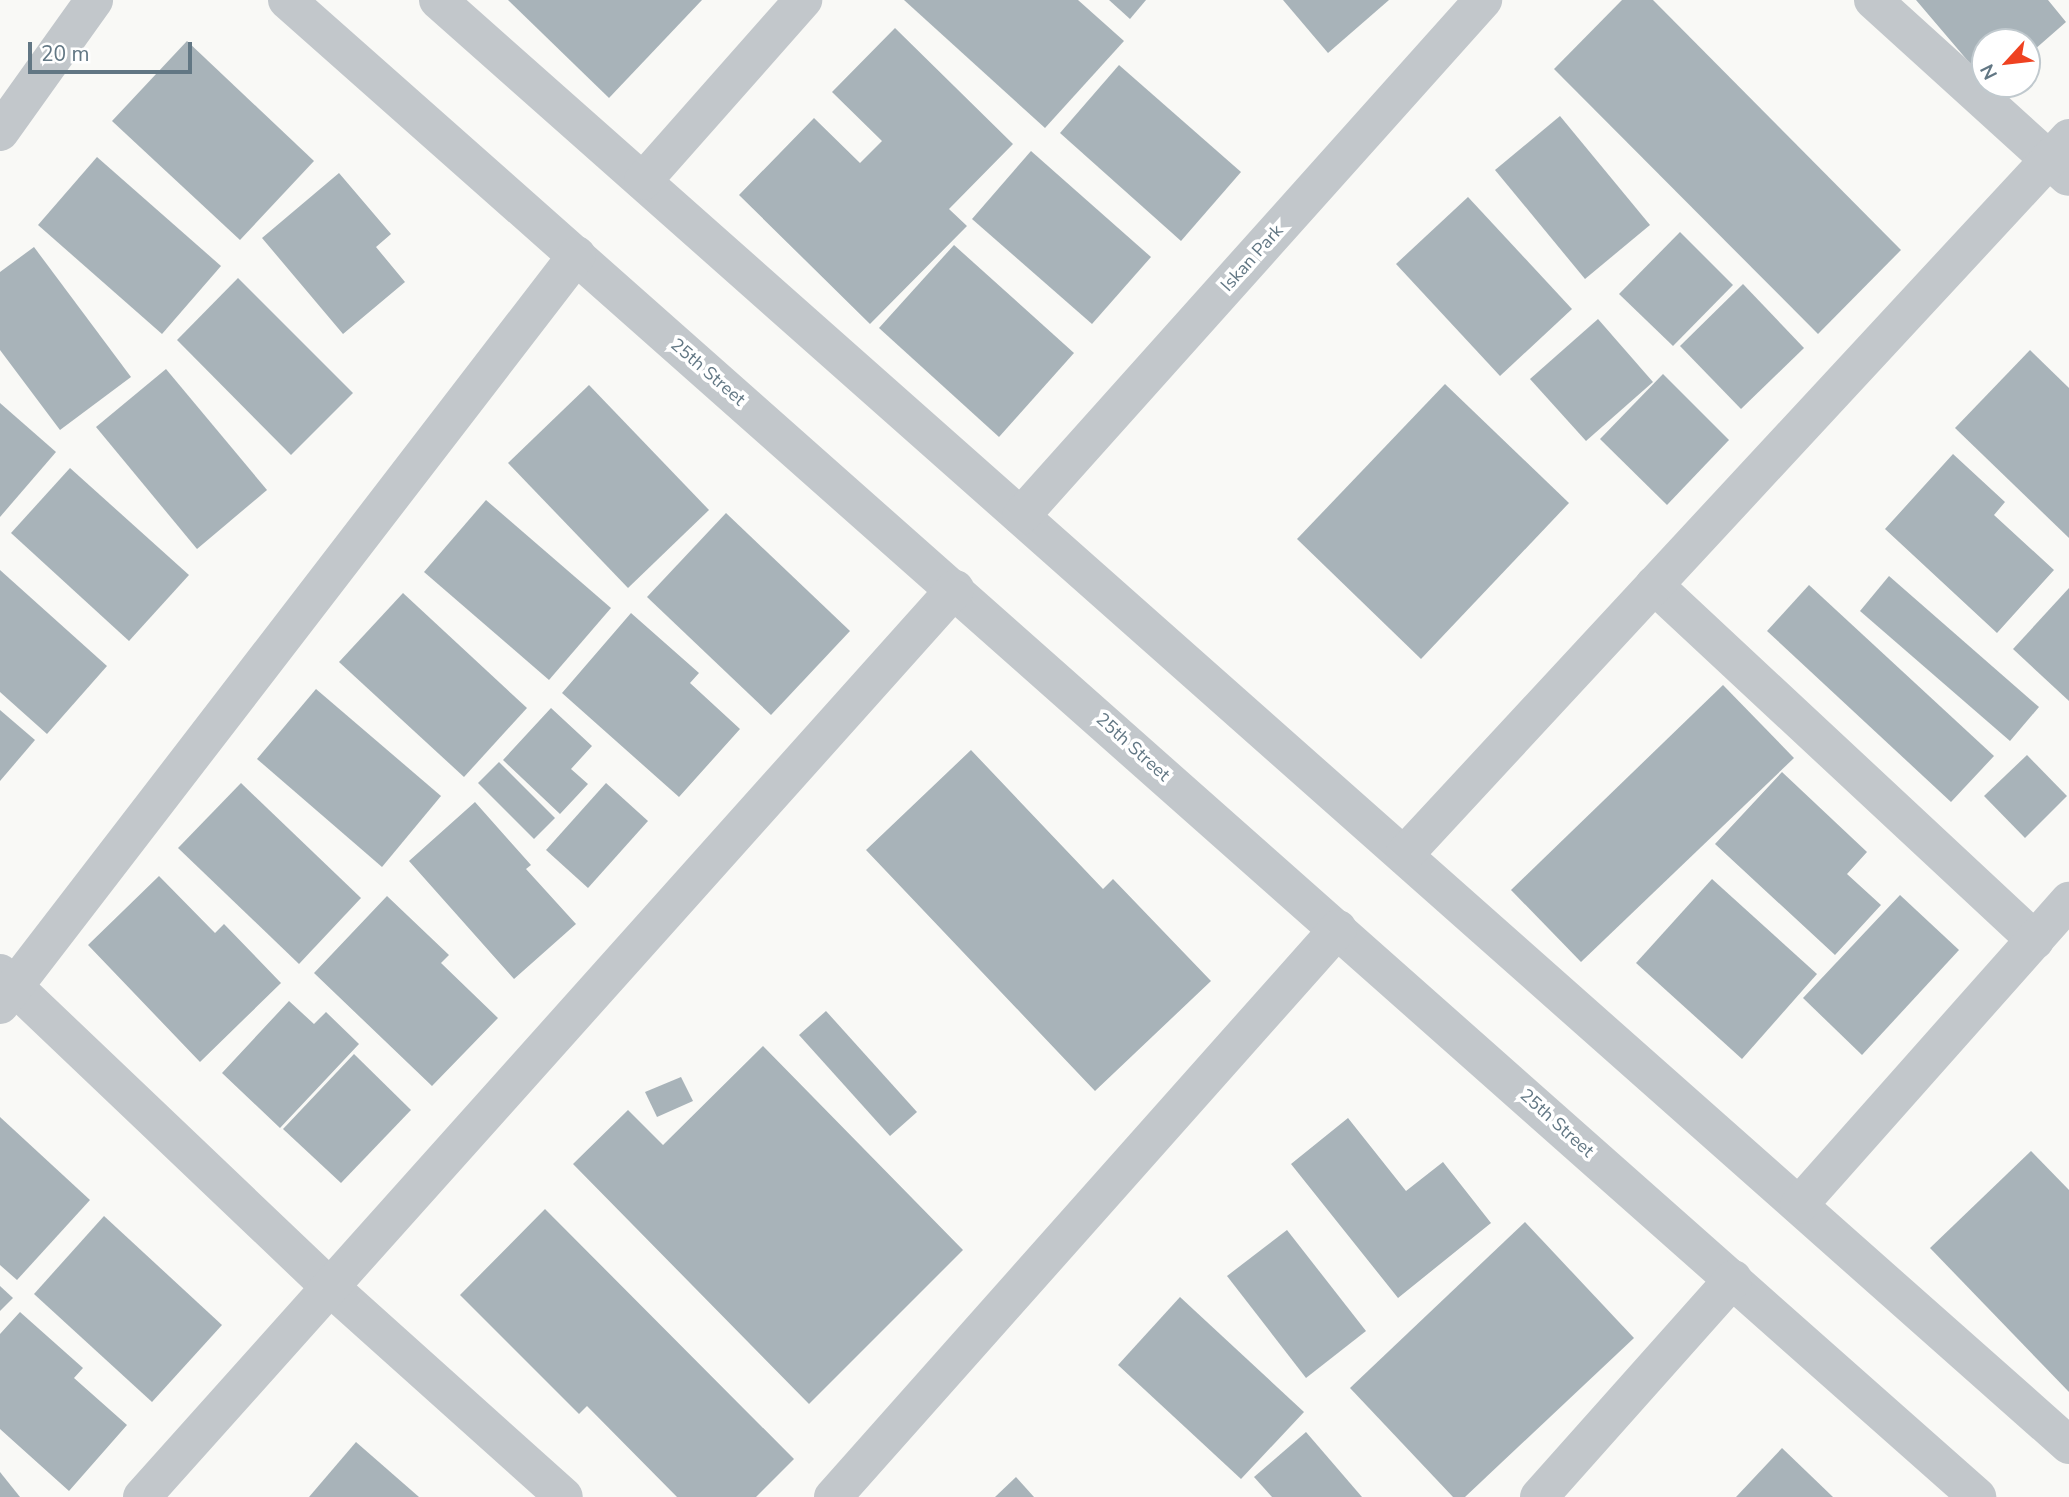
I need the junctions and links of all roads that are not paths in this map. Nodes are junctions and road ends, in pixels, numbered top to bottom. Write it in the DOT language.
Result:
graph roads {
  1 [pos="94,0"];
  2 [pos="287,0"];
  3 [pos="438,0"];
  4 [pos="803,0"];
  5 [pos="1483,0"];
  6 [pos="1873,0"];
  7 [pos="0,132"];
  8 [pos="2062,159"];
  9 [pos="643,181"];
  10 [pos="577,256"];
  11 [pos="1021,516"];
  12 [pos="1654,585"];
  13 [pos="955,589"];
  14 [pos="1404,855"];
  15 [pos="2069,901"];
  16 [pos="1338,929"];
  17 [pos="2035,940"];
  18 [pos="5,988"];
  19 [pos="1799,1205"];
  20 [pos="1733,1279"];
  21 [pos="330,1287"];
  22 [pos="2069,1445"];
  23 [pos="142,1497"];
  24 [pos="564,1497"];
  25 [pos="833,1497"];
  26 [pos="1539,1497"];
  27 [pos="1977,1497"];
  1 -- 7 [label="street"];
  2 -- 10 [label="street, 25th Street"];
  3 -- 9 [label="street"];
  4 -- 9 [label="street"];
  5 -- 11 [label="street, Iskan Park"];
  6 -- 8 [label="street"];
  8 -- 12 [label="street"];
  9 -- 11 [label="street"];
  10 -- 13 [label="street, 25th Street"];
  10 -- 18 [label="street"];
  11 -- 14 [label="street"];
  12 -- 14 [label="street"];
  12 -- 17 [label="street"];
  13 -- 16 [label="street, 25th Street"];
  13 -- 21 [label="street"];
  14 -- 19 [label="street"];
  15 -- 17 [label="street"];
  16 -- 20 [label="street, 25th Street"];
  16 -- 25 [label="street"];
  17 -- 19 [label="street"];
  18 -- 21 [label="street"];
  19 -- 22 [label="street"];
  20 -- 26 [label="street"];
  20 -- 27 [label="street, 25th Street"];
  21 -- 23 [label="street"];
  21 -- 24 [label="street"];
}
